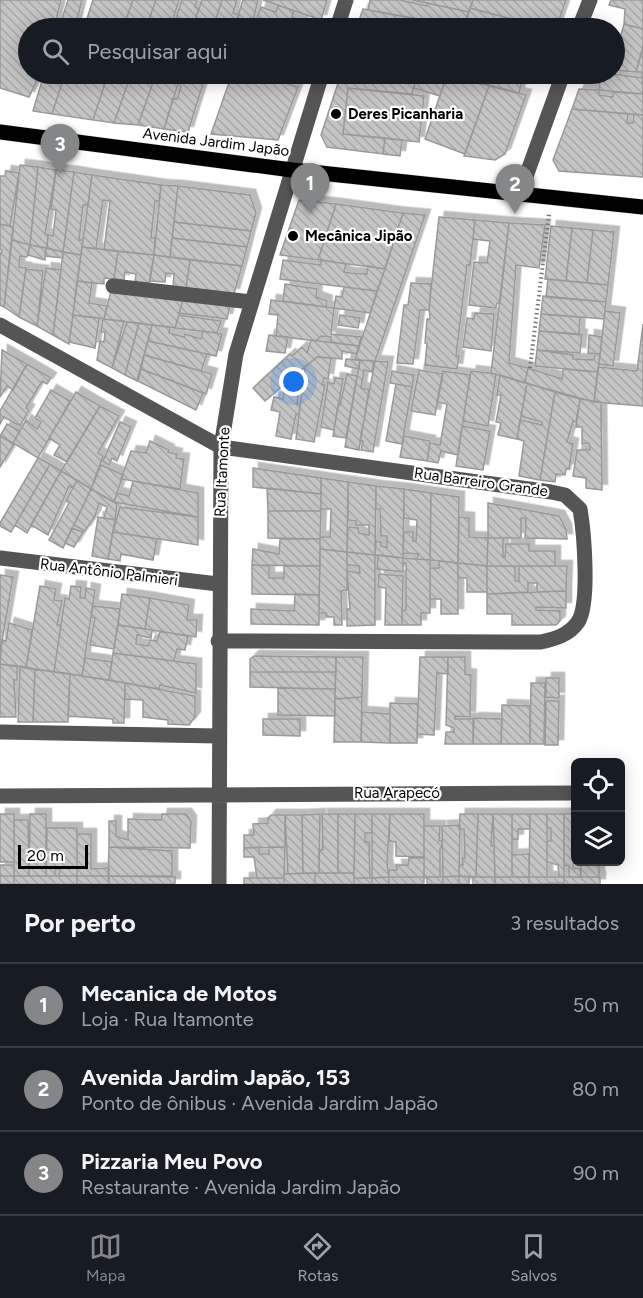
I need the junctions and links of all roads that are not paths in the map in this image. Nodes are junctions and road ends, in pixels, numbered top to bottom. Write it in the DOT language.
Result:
graph roads {
  1 [pos="346,0"];
  2 [pos="590,0"];
  3 [pos="340,18"];
  4 [pos="583,18"];
  5 [pos="319,84"];
  6 [pos="559,84"];
  7 [pos="0,132"];
  8 [pos="292,170"];
  9 [pos="520,193"];
  10 [pos="643,207"];
  11 [pos="113,286"];
  12 [pos="251,302"];
  13 [pos="0,325"];
  14 [pos="221,447"];
  15 [pos="0,551"];
  16 [pos="0,558"];
  17 [pos="16,561"];
  18 [pos="218,584"];
  19 [pos="218,641"];
  20 [pos="0,732"];
  21 [pos="218,736"];
  22 [pos="219,793"];
  23 [pos="571,793"];
  24 [pos="0,796"];
  25 [pos="219,884"];
  1 -- 3 [label="street"];
  2 -- 4 [label="street"];
  5 -- 8 [label="street, Rua Itamonte"];
  6 -- 9 [label="street"];
  7 -- 8 [label="main road, Avenida Jardim Japão"];
  8 -- 9 [label="main road, Avenida Jardim Japão"];
  8 -- 12 [label="street, Rua Itamonte"];
  9 -- 10 [label="main road, Avenida Jardim Japão"];
  11 -- 12 [label="street"];
  12 -- 14 [label="street, Rua Itamonte"];
  13 -- 14 [label="street"];
  14 -- 18 [label="street, Rua Itamonte"];
  14 -- 19 [label="street, Rua Barreiro Grande"];
  15 -- 17 [label="street"];
  16 -- 17 [label="street, Rua Antônio Palmieri"];
  17 -- 18 [label="street, Rua Antônio Palmieri"];
  18 -- 19 [label="street, Rua Itamonte"];
  19 -- 21 [label="street, Rua Itamonte"];
  20 -- 21 [label="street"];
  21 -- 22 [label="street, Rua Itamonte"];
  22 -- 23 [label="street, Rua Arapecó"];
  22 -- 24 [label="street, Rua Arapecó"];
  22 -- 25 [label="street, Rua Itamonte"];
}
